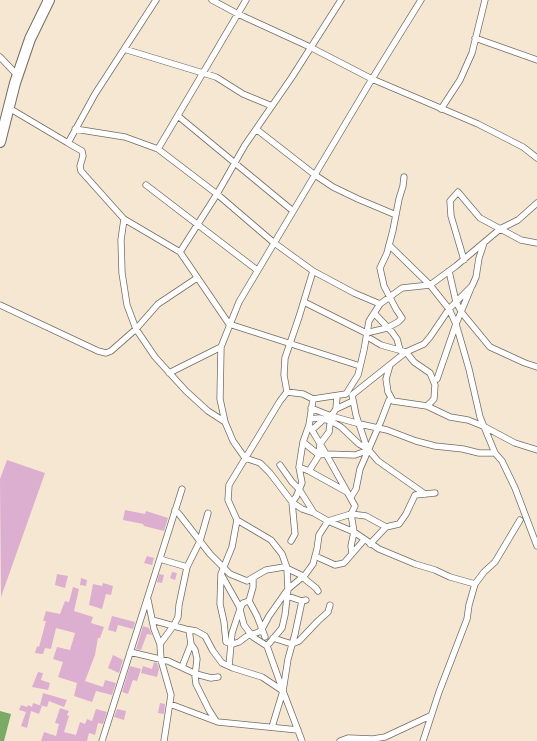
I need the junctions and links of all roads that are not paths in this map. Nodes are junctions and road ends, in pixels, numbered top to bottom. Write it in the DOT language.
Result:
graph roads {
  1 [pos="49,0"];
  2 [pos="156,0"];
  3 [pos="212,0"];
  4 [pos="246,0"];
  5 [pos="341,0"];
  6 [pos="421,0"];
  7 [pos="485,0"];
  8 [pos="238,14"];
  9 [pos="476,38"];
  10 [pos="310,47"];
  11 [pos="124,49"];
  12 [pos="0,57"];
  13 [pos="537,60"];
  14 [pos="203,73"];
  15 [pos="18,75"];
  16 [pos="372,78"];
  17 [pos="272,106"];
  18 [pos="9,108"];
  19 [pos="441,109"];
  20 [pos="178,116"];
  21 [pos="75,128"];
  22 [pos="256,129"];
  23 [pos="0,142"];
  24 [pos="68,143"];
  25 [pos="158,149"];
  26 [pos="537,158"];
  27 [pos="235,163"];
  28 [pos="315,175"];
  29 [pos="404,177"];
  30 [pos="146,185"];
  31 [pos="217,194"];
  32 [pos="537,203"];
  33 [pos="293,212"];
  34 [pos="396,214"];
  35 [pos="124,219"];
  36 [pos="197,224"];
  37 [pos="500,229"];
  38 [pos="273,242"];
  39 [pos="484,242"];
  40 [pos="537,243"];
  41 [pos="389,245"];
  42 [pos="180,252"];
  43 [pos="464,260"];
  44 [pos="257,270"];
  45 [pos="449,270"];
  46 [pos="313,271"];
  47 [pos="198,278"];
  48 [pos="430,285"];
  49 [pos="472,286"];
  50 [pos="390,296"];
  51 [pos="304,302"];
  52 [pos="456,302"];
  53 [pos="380,304"];
  54 [pos="0,305"];
  55 [pos="448,308"];
  56 [pos="462,312"];
  57 [pos="374,313"];
  58 [pos="229,324"];
  59 [pos="456,324"];
  60 [pos="387,328"];
  61 [pos="136,330"];
  62 [pos="366,333"];
  63 [pos="371,339"];
  64 [pos="290,344"];
  65 [pos="220,347"];
  66 [pos="403,351"];
  67 [pos="390,365"];
  68 [pos="360,366"];
  69 [pos="537,367"];
  70 [pos="169,373"];
  71 [pos="437,379"];
  72 [pos="287,392"];
  73 [pos="337,396"];
  74 [pos="313,399"];
  75 [pos="389,400"];
  76 [pos="353,401"];
  77 [pos="427,406"];
  78 [pos="311,408"];
  79 [pos="336,409"];
  80 [pos="324,419"];
  81 [pos="331,419"];
  82 [pos="225,422"];
  83 [pos="309,422"];
  84 [pos="360,424"];
  85 [pos="484,426"];
  86 [pos="377,428"];
  87 [pos="312,430"];
  88 [pos="302,442"];
  89 [pos="320,444"];
  90 [pos="369,450"];
  91 [pos="537,450"];
  92 [pos="495,453"];
  93 [pos="326,454"];
  94 [pos="319,455"];
  95 [pos="245,458"];
  96 [pos="280,465"];
  97 [pos="299,467"];
  98 [pos="309,471"];
  99 [pos="182,489"];
  100 [pos="299,490"];
  101 [pos="435,493"];
  102 [pos="349,494"];
  103 [pos="425,494"];
  104 [pos="292,502"];
  105 [pos="175,510"];
  106 [pos="314,512"];
  107 [pos="208,513"];
  108 [pos="351,514"];
  109 [pos="237,520"];
  110 [pos="520,520"];
  111 [pos="328,521"];
  112 [pos="386,527"];
  113 [pos="354,532"];
  114 [pos="364,540"];
  115 [pos="200,541"];
  116 [pos="291,541"];
  117 [pos="370,544"];
  118 [pos="537,546"];
  119 [pos="352,554"];
  120 [pos="315,556"];
  121 [pos="160,559"];
  122 [pos="187,567"];
  123 [pos="224,567"];
  124 [pos="287,568"];
  125 [pos="221,574"];
  126 [pos="303,576"];
  127 [pos="253,578"];
  128 [pos="475,584"];
  129 [pos="318,591"];
  130 [pos="288,592"];
  131 [pos="148,598"];
  132 [pos="249,601"];
  133 [pos="330,605"];
  134 [pos="240,609"];
  135 [pos="152,620"];
  136 [pos="174,625"];
  137 [pos="262,628"];
  138 [pos="189,630"];
  139 [pos="252,635"];
  140 [pos="264,637"];
  141 [pos="273,638"];
  142 [pos="231,642"];
  143 [pos="160,644"];
  144 [pos="191,644"];
  145 [pos="292,644"];
  146 [pos="267,646"];
  147 [pos="130,652"];
  148 [pos="161,660"];
  149 [pos="229,666"];
  150 [pos="182,667"];
  151 [pos="196,674"];
  152 [pos="218,677"];
  153 [pos="283,691"];
  154 [pos="170,704"];
  155 [pos="430,716"];
  156 [pos="216,721"];
  157 [pos="272,727"];
  158 [pos="298,730"];
  159 [pos="301,740"];
  160 [pos="102,741"];
  161 [pos="164,741"];
  162 [pos="340,741"];
  163 [pos="423,741"];
  1 -- 15 [label="highway"];
  2 -- 11 [label="street"];
  3 -- 8 [label="street"];
  4 -- 8 [label="street"];
  5 -- 10 [label="street"];
  6 -- 16 [label="street"];
  7 -- 9 [label="street"];
  8 -- 10 [label="street"];
  8 -- 14 [label="street"];
  9 -- 13 [label="street"];
  9 -- 19 [label="street"];
  10 -- 16 [label="street"];
  10 -- 17 [label="street"];
  11 -- 14 [label="street"];
  11 -- 21 [label="street"];
  12 -- 15 [label="street"];
  14 -- 17 [label="street"];
  14 -- 20 [label="street"];
  15 -- 18 [label="highway"];
  16 -- 19 [label="street"];
  16 -- 28 [label="street"];
  17 -- 22 [label="street"];
  18 -- 23 [label="highway"];
  18 -- 24 [label="street"];
  19 -- 26 [label="street"];
  20 -- 25 [label="street"];
  20 -- 27 [label="street"];
  21 -- 24 [label="street"];
  21 -- 25 [label="street"];
  22 -- 27 [label="street"];
  22 -- 28 [label="street"];
  24 -- 35 [label="street"];
  25 -- 31 [label="street"];
  27 -- 31 [label="street"];
  27 -- 33 [label="street"];
  28 -- 33 [label="street"];
  28 -- 34 [label="street"];
  29 -- 34 [label="street"];
  30 -- 36 [label="street"];
  31 -- 36 [label="street"];
  31 -- 38 [label="street"];
  32 -- 37 [label="street"];
  33 -- 38 [label="street"];
  34 -- 41 [label="street"];
  35 -- 42 [label="street"];
  35 -- 61 [label="street"];
  36 -- 42 [label="street"];
  36 -- 44 [label="street"];
  37 -- 39 [label="street"];
  37 -- 40 [label="street"];
  37 -- 43 [label="street"];
  38 -- 44 [label="street"];
  38 -- 46 [label="street"];
  39 -- 43 [label="street"];
  39 -- 49 [label="street"];
  41 -- 48 [label="street"];
  41 -- 50 [label="street"];
  42 -- 47 [label="street"];
  43 -- 45 [label="street"];
  44 -- 58 [label="street"];
  45 -- 48 [label="street"];
  45 -- 52 [label="street"];
  46 -- 51 [label="street"];
  46 -- 53 [label="street"];
  47 -- 58 [label="street"];
  47 -- 61 [label="street"];
  48 -- 50 [label="street"];
  48 -- 55 [label="street"];
  49 -- 52 [label="street"];
  49 -- 56 [label="street"];
  50 -- 53 [label="street"];
  50 -- 60 [label="street"];
  51 -- 62 [label="street"];
  51 -- 64 [label="street"];
  52 -- 55 [label="street"];
  52 -- 56 [label="street"];
  53 -- 57 [label="street"];
  54 -- 61 [label="street"];
  55 -- 59 [label="street"];
  55 -- 66 [label="street"];
  56 -- 59 [label="street"];
  56 -- 69 [label="street"];
  57 -- 60 [label="street"];
  57 -- 62 [label="street"];
  58 -- 64 [label="street"];
  58 -- 65 [label="street"];
  59 -- 71 [label="street"];
  59 -- 85 [label="street"];
  60 -- 62 [label="street"];
  60 -- 66 [label="street"];
  61 -- 70 [label="street"];
  62 -- 68 [label="street"];
  63 -- 66 [label="street"];
  64 -- 68 [label="street"];
  64 -- 72 [label="street"];
  65 -- 70 [label="street"];
  65 -- 82 [label="street"];
  66 -- 67 [label="street"];
  66 -- 77 [label="street"];
  67 -- 76 [label="street"];
  67 -- 77 [label="street"];
  68 -- 73 [label="street"];
  70 -- 82 [label="street"];
  72 -- 74 [label="street"];
  72 -- 95 [label="street"];
  73 -- 74 [label="street"];
  73 -- 79 [label="street"];
  74 -- 78 [label="street"];
  75 -- 86 [label="street"];
  76 -- 79 [label="street"];
  76 -- 84 [label="street"];
  77 -- 85 [label="street"];
  78 -- 81 [label="street"];
  78 -- 83 [label="street"];
  79 -- 81 [label="street"];
  80 -- 81 [label="street"];
  80 -- 83 [label="street"];
  80 -- 87 [label="street"];
  81 -- 84 [label="street"];
  81 -- 89 [label="street"];
  81 -- 90 [label="street"];
  82 -- 95 [label="street"];
  83 -- 87 [label="street"];
  83 -- 88 [label="street"];
  84 -- 86 [label="street"];
  84 -- 90 [label="street"];
  85 -- 91 [label="street"];
  85 -- 92 [label="street"];
  86 -- 90 [label="street"];
  86 -- 92 [label="street"];
  87 -- 89 [label="street"];
  88 -- 94 [label="street"];
  88 -- 97 [label="street"];
  89 -- 93 [label="street"];
  89 -- 94 [label="street"];
  90 -- 93 [label="street"];
  90 -- 102 [label="street"];
  90 -- 103 [label="street"];
  92 -- 118 [label="street"];
  93 -- 94 [label="street"];
  93 -- 102 [label="street"];
  94 -- 98 [label="street"];
  95 -- 104 [label="street"];
  95 -- 109 [label="street"];
  96 -- 100 [label="street"];
  97 -- 98 [label="street"];
  97 -- 100 [label="street"];
  98 -- 102 [label="street"];
  99 -- 105 [label="street"];
  100 -- 104 [label="street"];
  100 -- 106 [label="street"];
  101 -- 103 [label="street"];
  102 -- 108 [label="street"];
  103 -- 112 [label="street"];
  104 -- 106 [label="street"];
  104 -- 116 [label="street"];
  105 -- 115 [label="street"];
  105 -- 121 [label="street"];
  106 -- 111 [label="street"];
  107 -- 115 [label="street"];
  108 -- 111 [label="street"];
  108 -- 112 [label="street"];
  108 -- 113 [label="street"];
  109 -- 123 [label="street"];
  109 -- 124 [label="street"];
  110 -- 128 [label="street"];
  111 -- 113 [label="street"];
  111 -- 120 [label="street"];
  112 -- 117 [label="street"];
  113 -- 114 [label="street"];
  113 -- 119 [label="street"];
  114 -- 117 [label="street"];
  114 -- 119 [label="street"];
  115 -- 122 [label="street"];
  115 -- 123 [label="street"];
  117 -- 128 [label="street"];
  119 -- 120 [label="street"];
  120 -- 126 [label="street"];
  121 -- 122 [label="street"];
  121 -- 131 [label="street"];
  122 -- 136 [label="street"];
  123 -- 125 [label="street"];
  123 -- 127 [label="street"];
  124 -- 126 [label="street"];
  124 -- 127 [label="street"];
  124 -- 130 [label="street"];
  125 -- 134 [label="street"];
  125 -- 142 [label="street"];
  126 -- 129 [label="street"];
  126 -- 130 [label="street"];
  127 -- 132 [label="street"];
  128 -- 155 [label="street"];
  130 -- 137 [label="street"];
  130 -- 141 [label="street"];
  130 -- 145 [label="street"];
  131 -- 135 [label="street"];
  131 -- 147 [label="street"];
  132 -- 134 [label="street"];
  132 -- 137 [label="street"];
  133 -- 145 [label="street"];
  134 -- 139 [label="street"];
  134 -- 142 [label="street"];
  135 -- 136 [label="street"];
  135 -- 143 [label="street"];
  136 -- 138 [label="street"];
  136 -- 143 [label="street"];
  137 -- 139 [label="street"];
  137 -- 140 [label="street"];
  138 -- 144 [label="street"];
  138 -- 149 [label="street"];
  139 -- 142 [label="street"];
  139 -- 146 [label="street"];
  141 -- 145 [label="street"];
  141 -- 146 [label="street"];
  142 -- 149 [label="street"];
  143 -- 148 [label="street"];
  144 -- 150 [label="street"];
  144 -- 151 [label="street"];
  145 -- 153 [label="street"];
  146 -- 153 [label="street"];
  147 -- 148 [label="street"];
  147 -- 160 [label="street"];
  148 -- 150 [label="street"];
  148 -- 154 [label="street"];
  149 -- 153 [label="street"];
  150 -- 151 [label="street"];
  151 -- 152 [label="street"];
  151 -- 156 [label="street"];
  153 -- 157 [label="street"];
  153 -- 158 [label="street"];
  154 -- 156 [label="street"];
  154 -- 161 [label="street"];
  155 -- 162 [label="street"];
  155 -- 163 [label="street"];
  156 -- 157 [label="street"];
  157 -- 158 [label="street"];
  158 -- 159 [label="street"];
}
